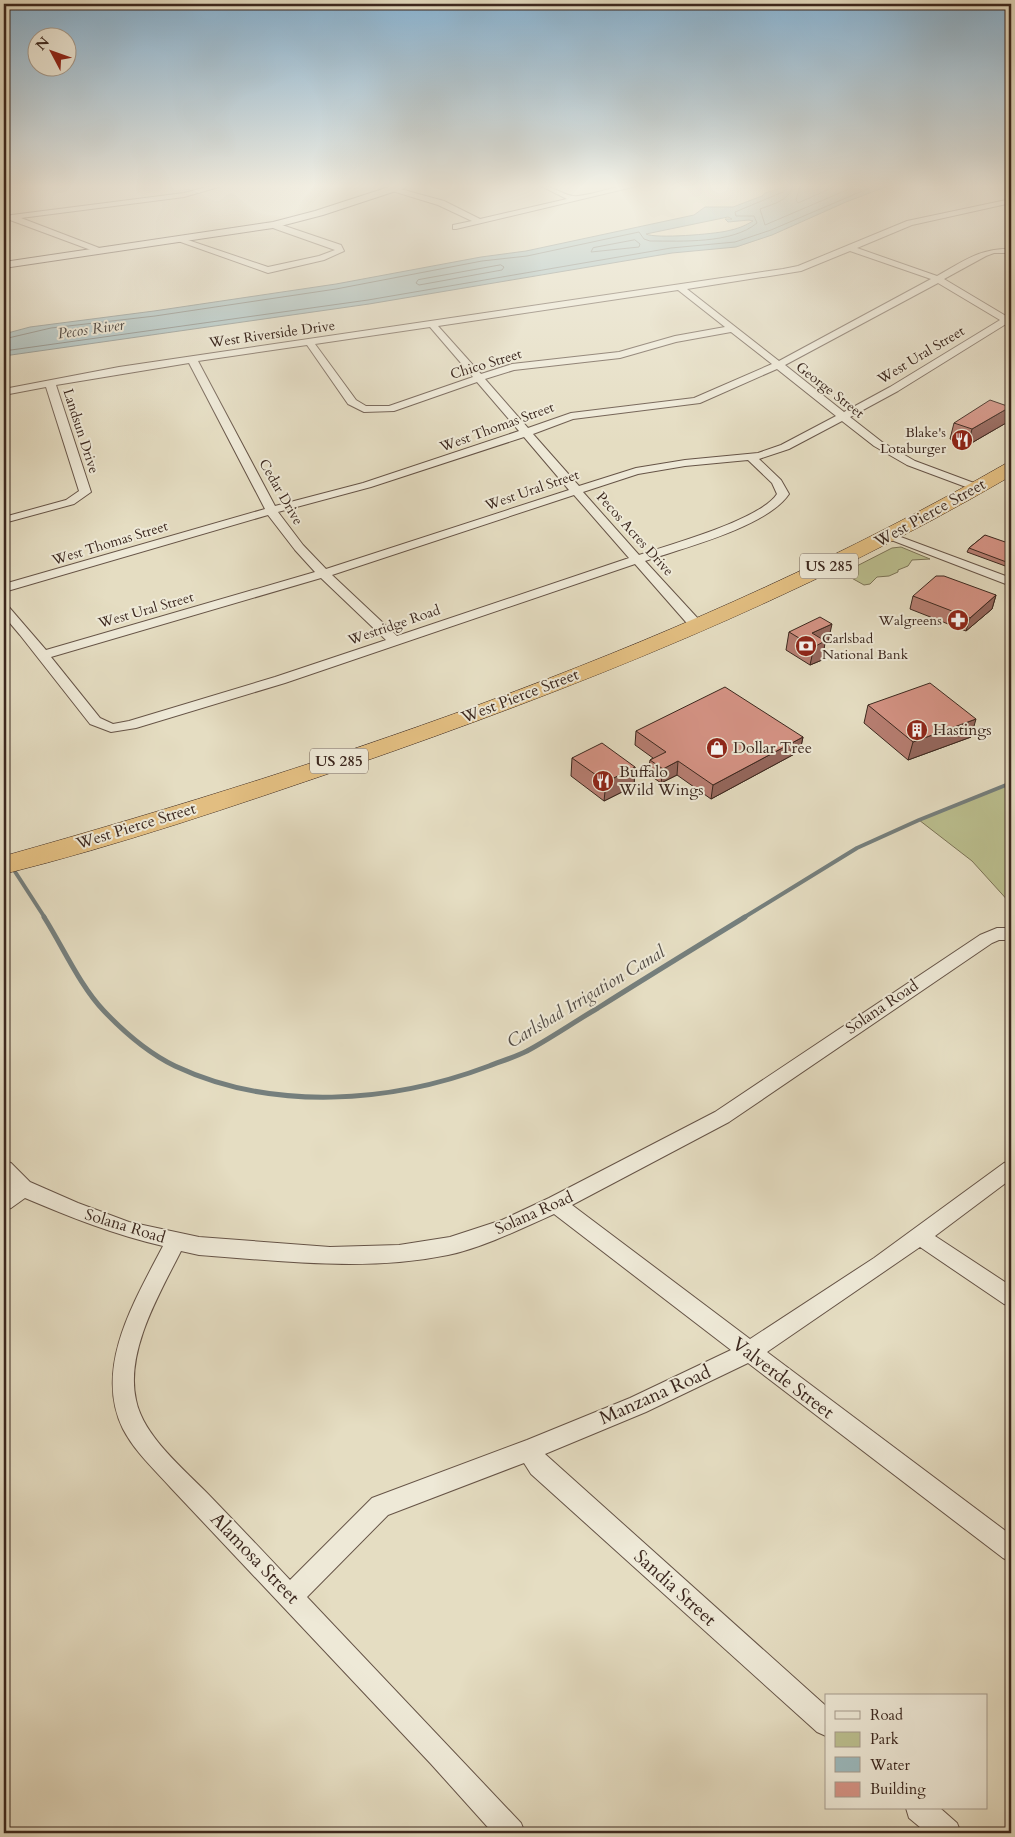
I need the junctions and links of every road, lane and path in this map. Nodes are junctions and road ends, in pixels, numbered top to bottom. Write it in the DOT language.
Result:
graph roads {
  1 [pos="782,272"];
  2 [pos="916,272"];
  3 [pos="953,272"];
  4 [pos="939,280"];
  5 [pos="680,288"];
  6 [pos="1009,320"];
  7 [pos="433,324"];
  8 [pos="732,330"];
  9 [pos="310,342"];
  10 [pos="192,359"];
  11 [pos="777,365"];
  12 [pos="480,378"];
  13 [pos="50,383"];
  14 [pos="4,392"];
  15 [pos="842,417"];
  16 [pos="527,432"];
  17 [pos="751,457"];
  18 [pos="1011,468"];
  19 [pos="978,488"];
  20 [pos="577,491"];
  21 [pos="272,512"];
  22 [pos="4,520"];
  23 [pos="890,536"];
  24 [pos="637,559"];
  25 [pos="324,573"];
  26 [pos="1011,582"];
  27 [pos="4,588"];
  28 [pos="4,609"];
  29 [pos="697,626"];
  30 [pos="394,641"];
  31 [pos="43,655"];
  32 [pos="4,865"];
  33 [pos="1011,934"];
  34 [pos="4,1169"];
  35 [pos="1011,1169"];
  36 [pos="23,1188"];
  37 [pos="4,1202"];
  38 [pos="556,1204"];
  39 [pos="920,1236"];
  40 [pos="175,1242"];
  41 [pos="1011,1297"];
  42 [pos="749,1352"];
  43 [pos="529,1450"];
  44 [pos="1011,1550"];
  45 [pos="291,1596"];
  46 [pos="825,1722"];
  47 [pos="921,1810"];
  48 [pos="511,1833"];
  49 [pos="947,1833"];
  1 -- 5 [label="street, West Riverside Drive"];
  2 -- 4 [label="street"];
  3 -- 4 [label="street, West Thomas Street"];
  4 -- 6 [label="street"];
  4 -- 11 [label="street, West Thomas Street"];
  5 -- 7 [label="street, West Riverside Drive"];
  5 -- 8 [label="street, George Street"];
  6 -- 15 [label="street, West Ural Street"];
  7 -- 9 [label="street, West Riverside Drive"];
  7 -- 12 [label="street, Pecos Acres Drive"];
  8 -- 11 [label="street, George Street"];
  8 -- 12 [label="street, Chico Street"];
  9 -- 10 [label="street, West Riverside Drive"];
  9 -- 12 [label="street, Chico Street"];
  10 -- 13 [label="street, West Riverside Drive"];
  10 -- 21 [label="street, Cedar Drive"];
  11 -- 15 [label="street, George Street"];
  11 -- 16 [label="street, West Thomas Street"];
  12 -- 16 [label="street, Pecos Acres Drive"];
  13 -- 14 [label="street, West Riverside Drive"];
  13 -- 22 [label="street, Landsun Drive"];
  15 -- 17 [label="street, West Ural Street"];
  15 -- 19 [label="street, George Street"];
  16 -- 20 [label="street, Pecos Acres Drive"];
  16 -- 21 [label="street, West Thomas Street"];
  17 -- 20 [label="street, West Ural Street"];
  17 -- 24 [label="street, Westridge Road"];
  18 -- 19 [label="highway, West Pierce Street / US 285"];
  19 -- 23 [label="highway, West Pierce Street / US 285"];
  20 -- 24 [label="street, Pecos Acres Drive"];
  20 -- 25 [label="street, West Ural Street"];
  21 -- 25 [label="street, Cedar Drive"];
  21 -- 27 [label="street, West Thomas Street"];
  23 -- 26 [label="street"];
  23 -- 29 [label="highway, West Pierce Street / US 285"];
  24 -- 29 [label="street, Pecos Acres Drive"];
  24 -- 30 [label="street, Westridge Road"];
  25 -- 30 [label="street, Cedar Drive"];
  25 -- 31 [label="street, West Ural Street"];
  28 -- 31 [label="street, Westridge Road"];
  29 -- 32 [label="highway, West Pierce Street / US 285"];
  30 -- 31 [label="street, Westridge Road"];
  33 -- 38 [label="street, Solana Road"];
  34 -- 36 [label="street, Solana Road"];
  35 -- 39 [label="street, Manzana Road"];
  36 -- 37 [label="street"];
  36 -- 40 [label="street, Solana Road"];
  38 -- 40 [label="street, Solana Road"];
  38 -- 42 [label="street, Valverde Street"];
  39 -- 41 [label="street"];
  39 -- 42 [label="street, Manzana Road"];
  40 -- 45 [label="street, Alamosa Street"];
  42 -- 43 [label="street, Manzana Road"];
  42 -- 44 [label="street, Valverde Street"];
  43 -- 45 [label="street, Manzana Road"];
  43 -- 46 [label="street, Sandia Street"];
  45 -- 48 [label="street, Alamosa Street"];
  47 -- 49 [label="street"];
}
